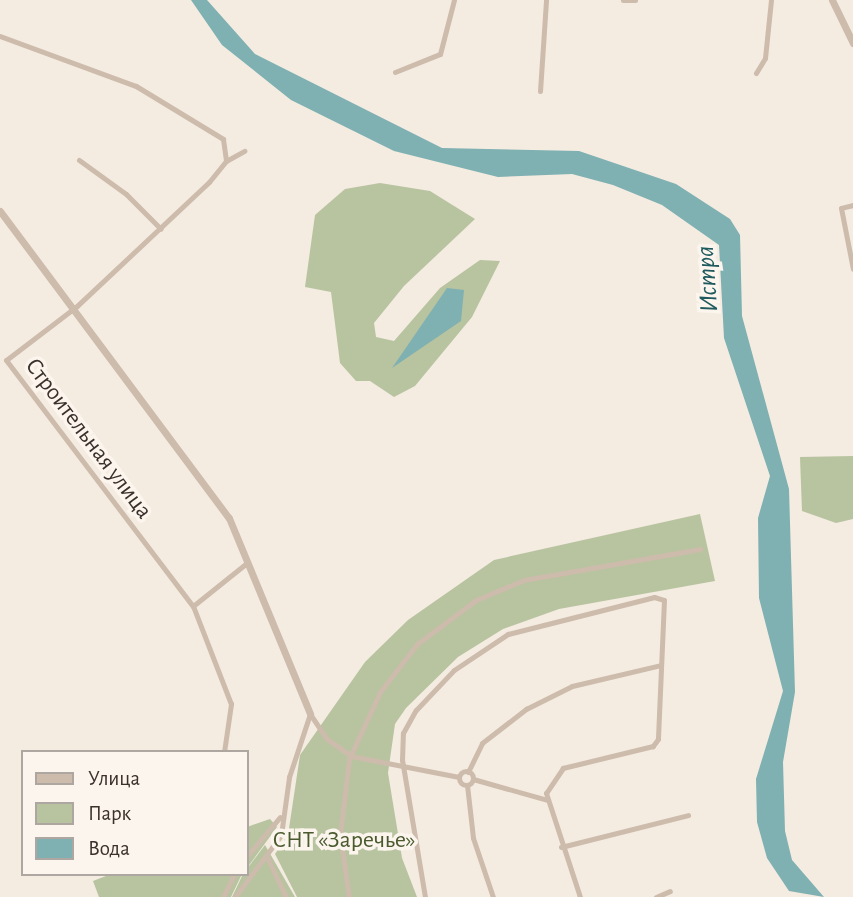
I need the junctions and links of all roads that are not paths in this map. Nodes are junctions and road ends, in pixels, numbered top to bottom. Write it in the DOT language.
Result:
graph roads {
  1 [pos="454,0"];
  2 [pos="546,0"];
  3 [pos="624,0"];
  4 [pos="635,0"];
  5 [pos="771,0"];
  6 [pos="832,0"];
  7 [pos="0,36"];
  8 [pos="853,43"];
  9 [pos="395,72"];
  10 [pos="756,73"];
  11 [pos="540,91"];
  12 [pos="244,151"];
  13 [pos="79,160"];
  14 [pos="226,161"];
  15 [pos="853,205"];
  16 [pos="0,211"];
  17 [pos="161,229"];
  18 [pos="853,269"];
  19 [pos="69,309"];
  20 [pos="700,549"];
  21 [pos="248,562"];
  22 [pos="193,606"];
  23 [pos="661,665"];
  24 [pos="310,714"];
  25 [pos="224,750"];
  26 [pos="351,756"];
  27 [pos="405,767"];
  28 [pos="468,772"];
  29 [pos="460,777"];
  30 [pos="473,779"];
  31 [pos="467,785"];
  32 [pos="547,800"];
  33 [pos="688,815"];
  34 [pos="280,817"];
  35 [pos="561,847"];
  36 [pos="268,853"];
  37 [pos="248,855"];
  38 [pos="233,876"];
  39 [pos="670,891"];
  40 [pos="223,897"];
  41 [pos="235,897"];
  42 [pos="286,897"];
  43 [pos="349,897"];
  44 [pos="425,897"];
  45 [pos="493,897"];
  46 [pos="580,897"];
  47 [pos="656,897"];
  1 -- 9 [label="street"];
  2 -- 11 [label="street"];
  3 -- 4 [label="street"];
  5 -- 10 [label="street"];
  6 -- 8 [label="street"];
  7 -- 14 [label="street"];
  12 -- 14 [label="street"];
  13 -- 17 [label="street"];
  14 -- 17 [label="street"];
  15 -- 18 [label="street"];
  16 -- 19 [label="street"];
  17 -- 19 [label="street"];
  19 -- 21 [label="street"];
  19 -- 22 [label="street, Строительная улица"];
  20 -- 26 [label="street"];
  21 -- 22 [label="street"];
  21 -- 24 [label="street"];
  22 -- 25 [label="street"];
  23 -- 27 [label="street"];
  23 -- 28 [label="street"];
  23 -- 32 [label="street"];
  24 -- 26 [label="street"];
  24 -- 34 [label="street"];
  26 -- 27 [label="street"];
  26 -- 43 [label="street"];
  27 -- 29 [label="street"];
  27 -- 44 [label="street"];
  28 -- 29 [label="street"];
  28 -- 30 [label="street"];
  29 -- 31 [label="street"];
  30 -- 31 [label="street"];
  30 -- 32 [label="street"];
  31 -- 45 [label="street"];
  32 -- 35 [label="street"];
  33 -- 35 [label="street"];
  34 -- 36 [label="street"];
  34 -- 37 [label="street"];
  35 -- 46 [label="street"];
  36 -- 41 [label="street"];
  36 -- 42 [label="street"];
  38 -- 40 [label="street"];
  39 -- 47 [label="street"];
}
